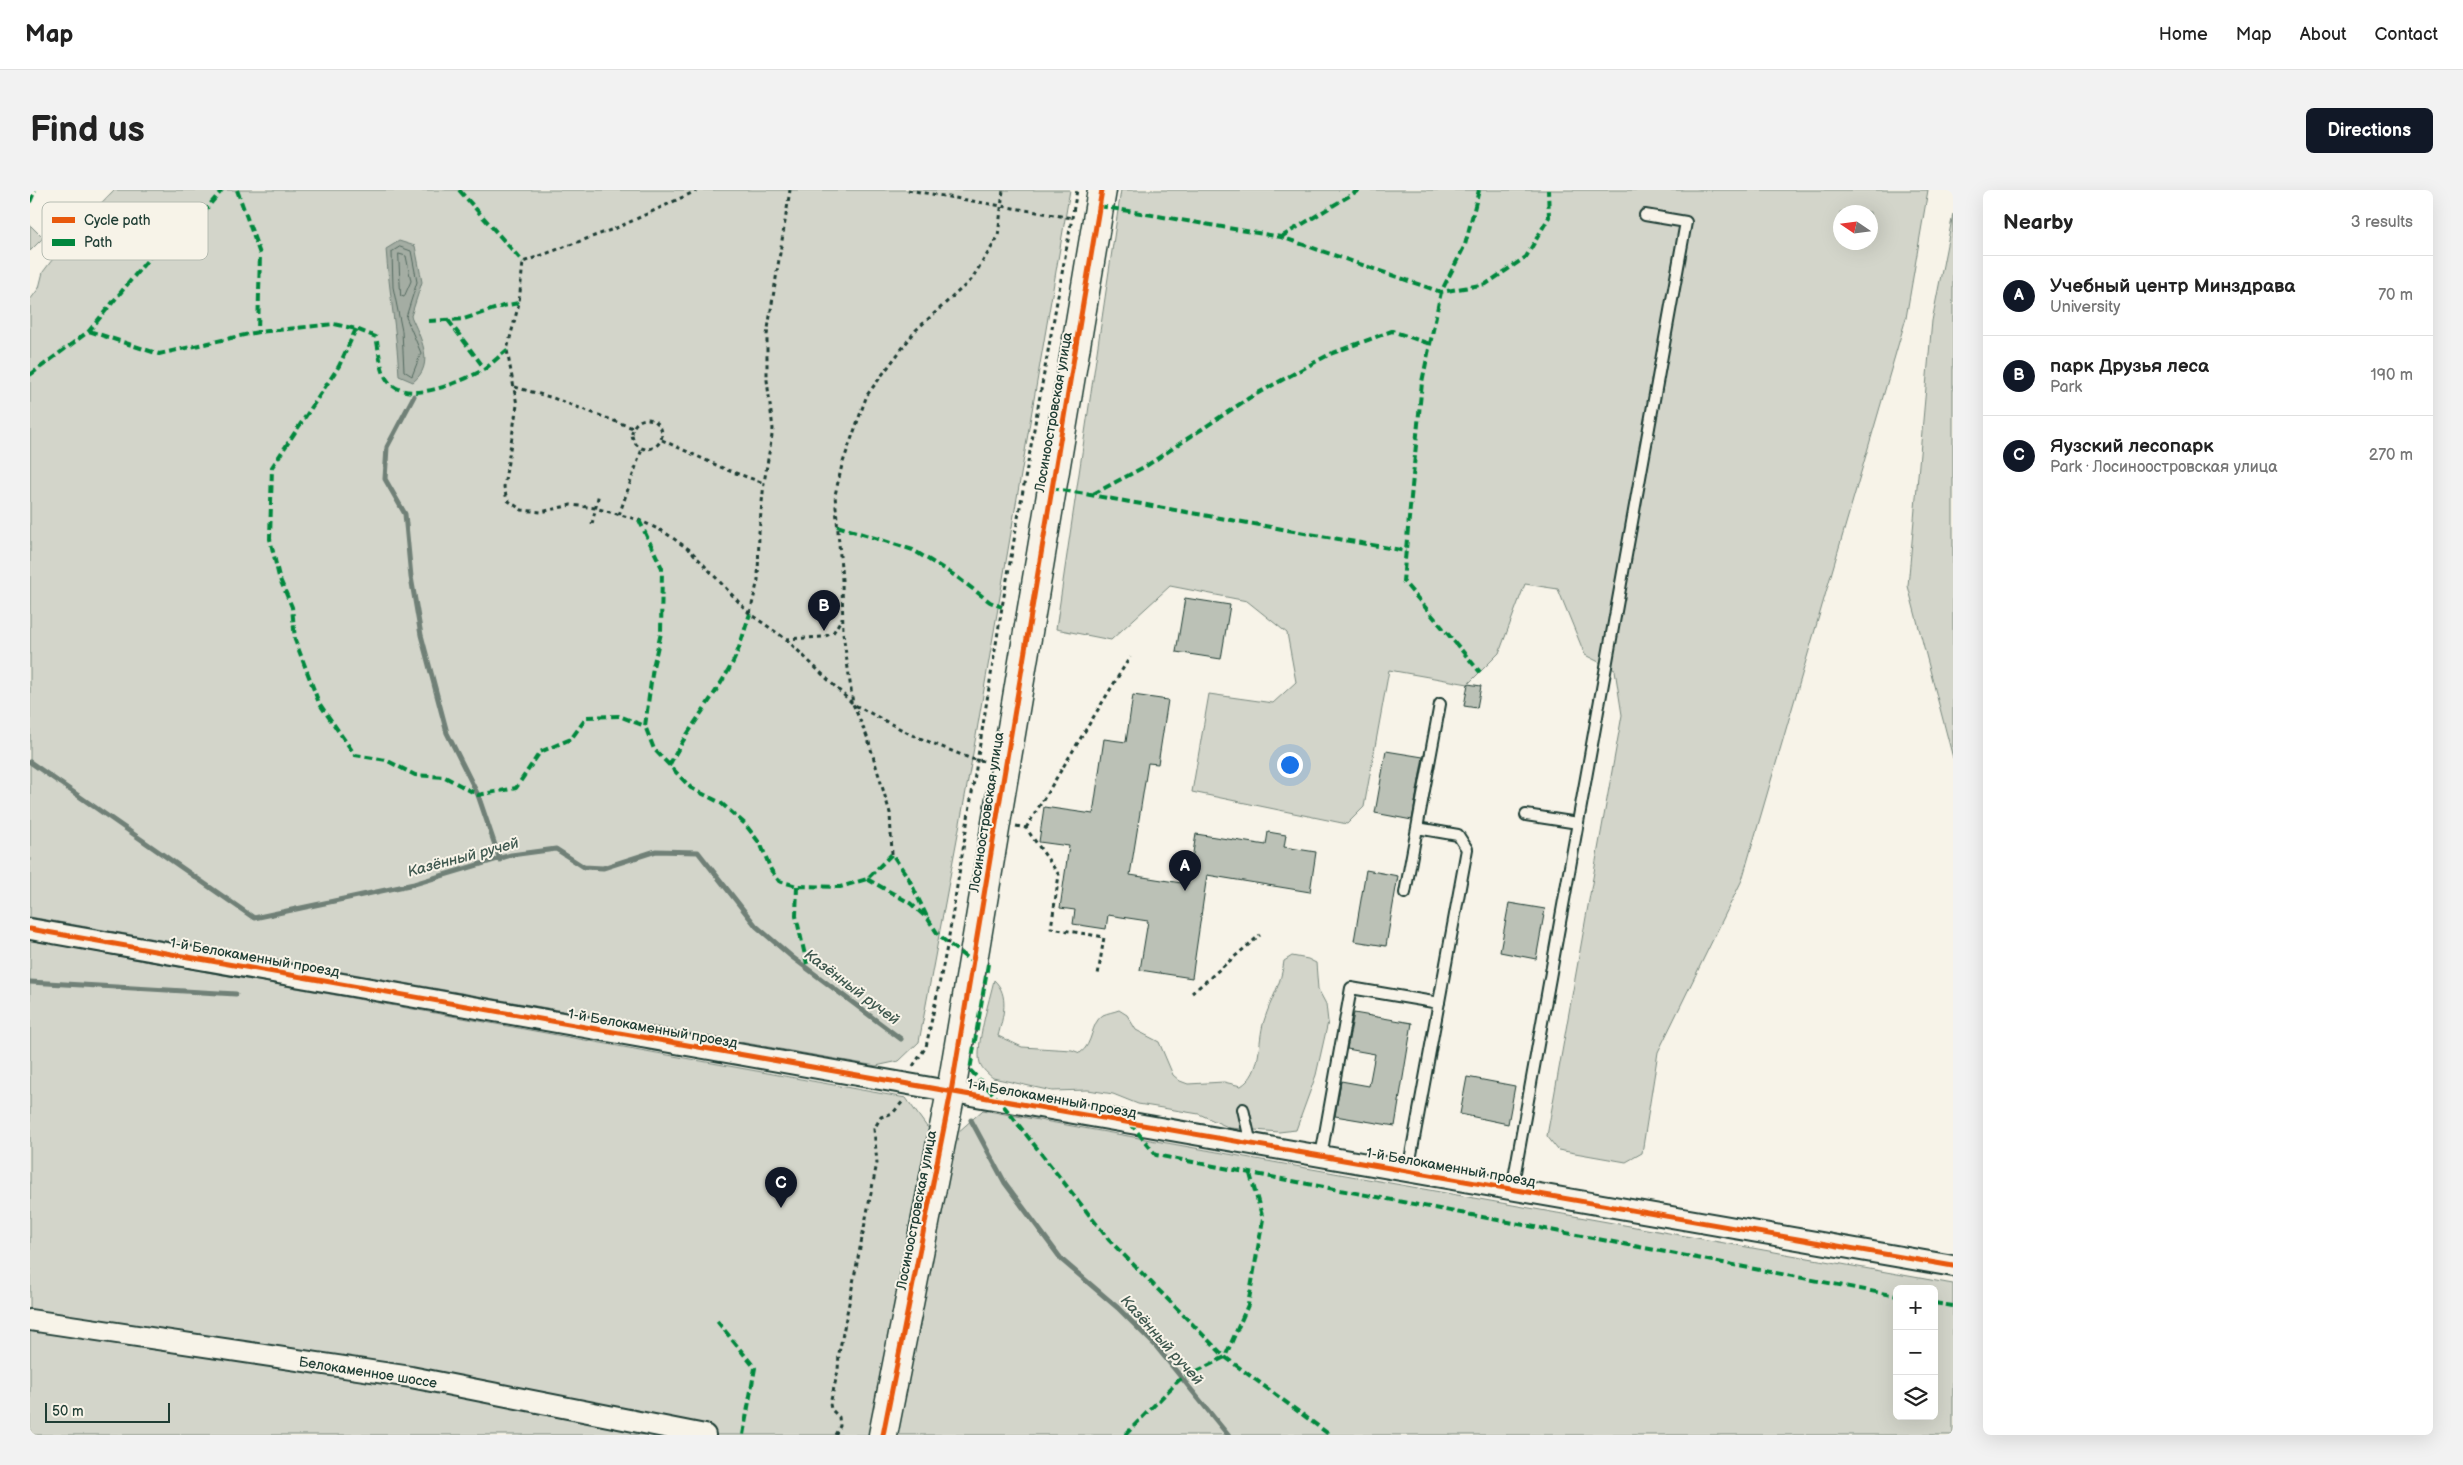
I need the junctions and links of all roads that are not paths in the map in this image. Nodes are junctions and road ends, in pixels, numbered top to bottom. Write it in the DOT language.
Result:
graph roads {
  1 [pos="1102,190"];
  2 [pos="1646,215"];
  3 [pos="1440,704"];
  4 [pos="1526,815"];
  5 [pos="1578,823"];
  6 [pos="1417,828"];
  7 [pos="1405,892"];
  8 [pos="30,929"];
  9 [pos="1439,1003"];
  10 [pos="951,1092"];
  11 [pos="1243,1109"];
  12 [pos="1251,1144"];
  13 [pos="1320,1156"];
  14 [pos="1408,1171"];
  15 [pos="1512,1189"];
  16 [pos="1953,1266"];
  17 [pos="30,1320"];
  18 [pos="705,1435"];
  19 [pos="883,1435"];
  1 -- 10 [label="street, Лосиноостровская улица"];
  2 -- 5 [label="lane"];
  3 -- 6 [label="lane"];
  4 -- 5 [label="lane"];
  5 -- 15 [label="lane"];
  6 -- 7 [label="lane"];
  6 -- 9 [label="lane"];
  8 -- 10 [label="street, 1-й Белокаменный проезд"];
  9 -- 13 [label="lane"];
  9 -- 14 [label="lane"];
  10 -- 12 [label="street, 1-й Белокаменный проезд"];
  10 -- 19 [label="street, Лосиноостровская улица"];
  11 -- 12 [label="lane"];
  12 -- 13 [label="street, 1-й Белокаменный проезд"];
  13 -- 14 [label="street, 1-й Белокаменный проезд"];
  14 -- 15 [label="street, 1-й Белокаменный проезд"];
  15 -- 16 [label="street, 1-й Белокаменный проезд"];
  17 -- 18 [label="street, Белокаменное шоссе"];
}
